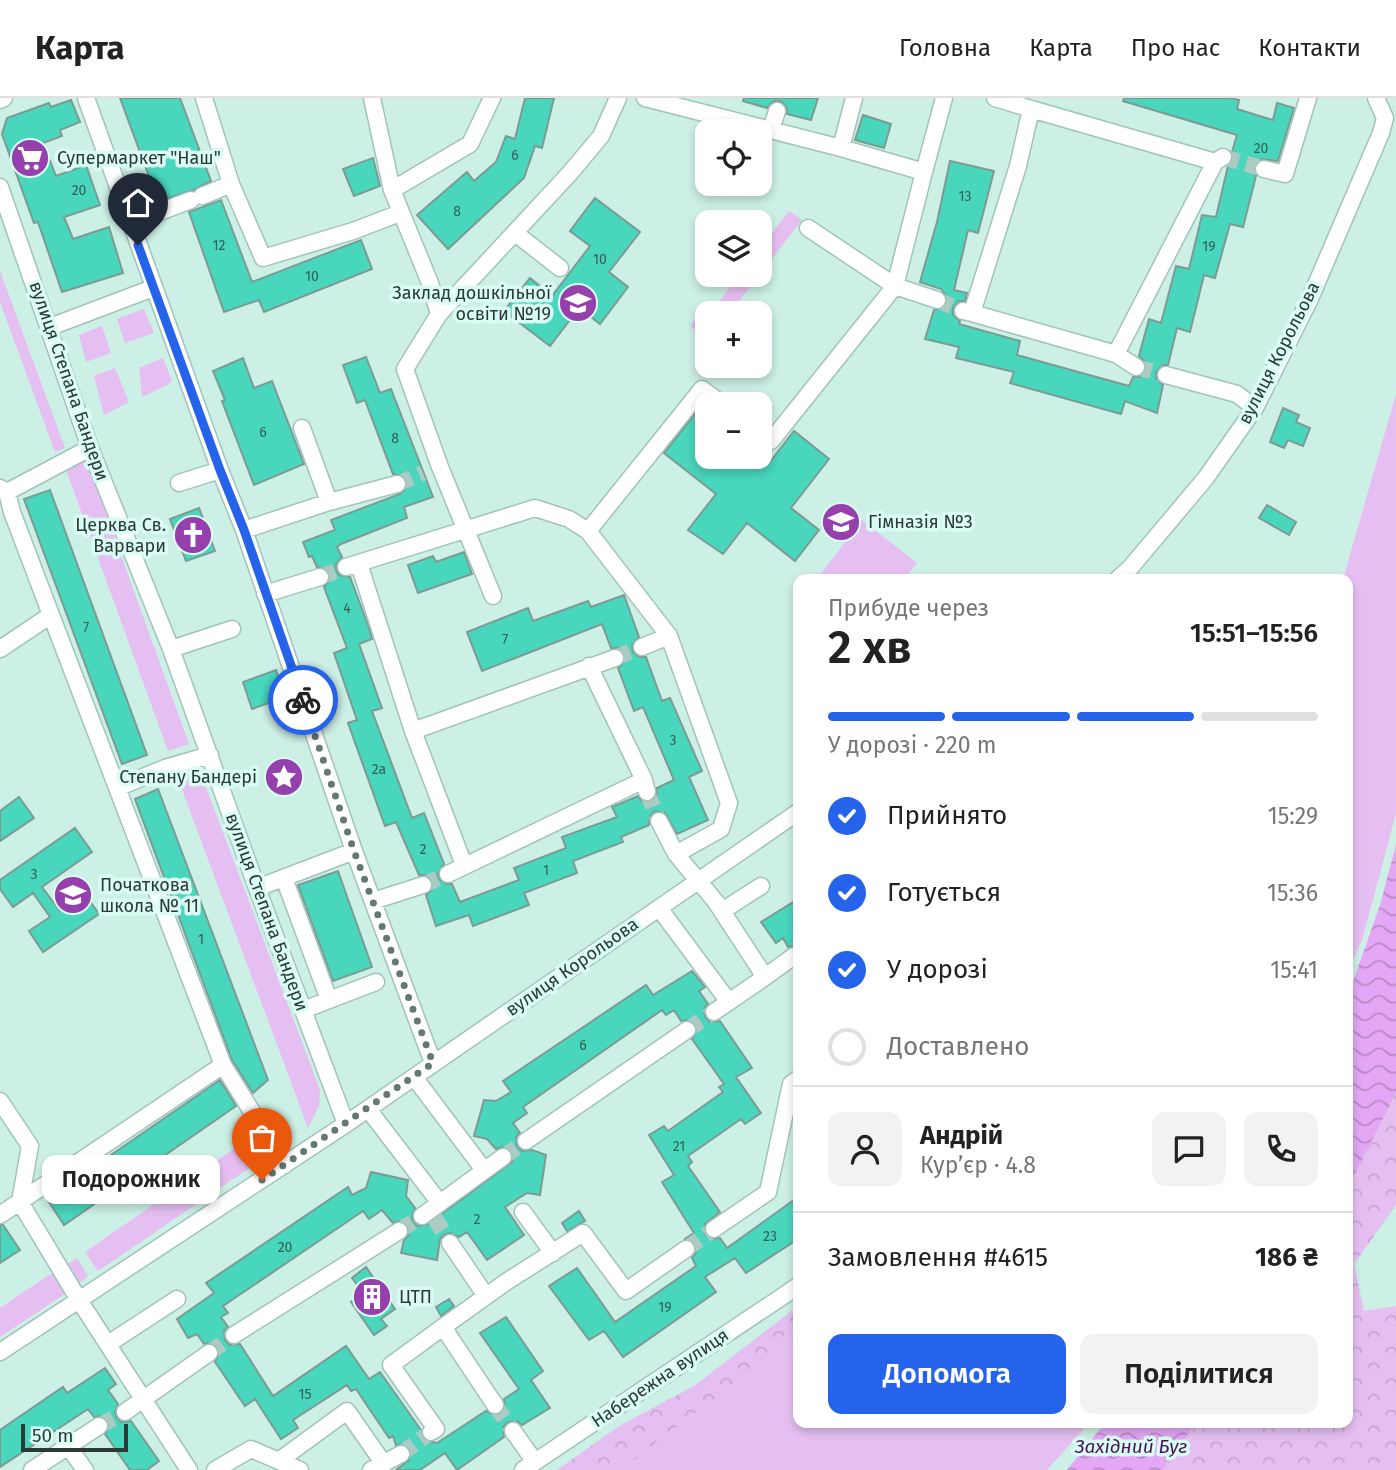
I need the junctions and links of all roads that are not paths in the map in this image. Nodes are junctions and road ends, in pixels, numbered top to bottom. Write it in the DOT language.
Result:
graph roads {
  1 [pos="86,98"];
  2 [pos="204,98"];
  3 [pos="372,98"];
  4 [pos="492,98"];
  5 [pos="618,98"];
  6 [pos="645,98"];
  7 [pos="854,98"];
  8 [pos="944,98"];
  9 [pos="995,98"];
  10 [pos="1308,98"];
  11 [pos="1376,98"];
  12 [pos="1031,109"];
  13 [pos="777,111"];
  14 [pos="728,119"];
  15 [pos="772,127"];
  16 [pos="772,130"];
  17 [pos="841,148"];
  18 [pos="1264,169"];
  19 [pos="924,172"];
  20 [pos="231,184"];
  21 [pos="0,187"];
  22 [pos="392,190"];
  23 [pos="400,213"];
  24 [pos="131,223"];
  25 [pos="808,228"];
  26 [pos="515,233"];
  27 [pos="560,268"];
  28 [pos="895,286"];
  29 [pos="153,288"];
  30 [pos="937,300"];
  31 [pos="439,314"];
  32 [pos="50,327"];
  33 [pos="1116,354"];
  34 [pos="1136,367"];
  35 [pos="1166,375"];
  36 [pos="695,398"];
  37 [pos="1255,408"];
  38 [pos="302,428"];
  39 [pos="772,440"];
  40 [pos="90,448"];
  41 [pos="440,467"];
  42 [pos="220,470"];
  43 [pos="423,473"];
  44 [pos="178,483"];
  45 [pos="397,484"];
  46 [pos="4,490"];
  47 [pos="329,502"];
  48 [pos="6,516"];
  49 [pos="244,530"];
  50 [pos="466,531"];
  51 [pos="588,531"];
  52 [pos="1123,574"];
  53 [pos="320,577"];
  54 [pos="265,594"];
  55 [pos="493,596"];
  56 [pos="51,615"];
  57 [pos="232,629"];
  58 [pos="669,636"];
  59 [pos="642,647"];
  60 [pos="0,649"];
  61 [pos="171,649"];
  62 [pos="615,658"];
  63 [pos="589,666"];
  64 [pos="413,731"];
  65 [pos="210,755"];
  66 [pos="119,787"];
  67 [pos="793,815"];
  68 [pos="659,821"];
  69 [pos="354,851"];
  70 [pos="676,854"];
  71 [pos="464,865"];
  72 [pos="448,874"];
  73 [pos="284,878"];
  74 [pos="700,880"];
  75 [pos="423,885"];
  76 [pos="761,886"];
  77 [pos="257,888"];
  78 [pos="373,901"];
  79 [pos="659,908"];
  80 [pos="722,911"];
  81 [pos="793,957"];
  82 [pos="765,977"];
  83 [pos="376,982"];
  84 [pos="328,1000"];
  85 [pos="729,1002"];
  86 [pos="303,1010"];
  87 [pos="714,1012"];
  88 [pos="687,1030"];
  89 [pos="433,1063"];
  90 [pos="223,1065"];
  91 [pos="414,1077"];
  92 [pos="793,1082"];
  93 [pos="0,1101"];
  94 [pos="368,1109"];
  95 [pos="346,1124"];
  96 [pos="526,1141"];
  97 [pos="503,1157"];
  98 [pos="285,1165"];
  99 [pos="484,1170"];
  100 [pos="20,1202"];
  101 [pos="523,1212"];
  102 [pos="0,1216"];
  103 [pos="714,1229"];
  104 [pos="399,1231"];
  105 [pos="450,1243"];
  106 [pos="686,1249"];
  107 [pos="553,1253"];
  108 [pos="793,1289"];
  109 [pos="486,1296"];
  110 [pos="177,1298"];
  111 [pos="79,1300"];
  112 [pos="443,1327"];
  113 [pos="234,1335"];
  114 [pos="108,1344"];
  115 [pos="0,1352"];
  116 [pos="209,1353"];
  117 [pos="143,1399"];
  118 [pos="495,1405"];
  119 [pos="125,1412"];
  120 [pos="99,1426"];
  121 [pos="513,1430"];
  122 [pos="431,1433"];
  123 [pos="68,1446"];
  124 [pos="401,1454"];
  125 [pos="280,1460"];
  126 [pos="529,1466"];
  127 [pos="377,1467"];
  128 [pos="32,1470"];
  129 [pos="85,1470"];
  130 [pos="189,1470"];
  131 [pos="215,1470"];
  132 [pos="300,1470"];
  1 -- 24 [label="street"];
  2 -- 20 [label="street"];
  3 -- 22 [label="street"];
  4 -- 22 [label="street"];
  5 -- 26 [label="street"];
  6 -- 14 [label="street"];
  7 -- 17 [label="street"];
  8 -- 19 [label="street"];
  9 -- 12 [label="street"];
  10 -- 18 [label="street"];
  11 -- 37 [label="street, вулиця Корольова"];
  12 -- 33 [label="street"];
  12 -- 33 [label="street"];
  13 -- 15 [label="street"];
  16 -- 17 [label="street"];
  17 -- 19 [label="street"];
  19 -- 28 [label="street"];
  20 -- 23 [label="street"];
  20 -- 24 [label="street"];
  21 -- 32 [label="street, вулиця Степана Бандери"];
  22 -- 23 [label="street"];
  23 -- 31 [label="street"];
  24 -- 29 [label="street"];
  25 -- 28 [label="street"];
  26 -- 27 [label="street"];
  26 -- 31 [label="street"];
  28 -- 30 [label="street"];
  28 -- 39 [label="street"];
  29 -- 32 [label="street"];
  29 -- 42 [label="street"];
  31 -- 41 [label="street"];
  32 -- 40 [label="street, вулиця Степана Бандери"];
  33 -- 34 [label="street"];
  35 -- 37 [label="street"];
  36 -- 51 [label="street"];
  37 -- 52 [label="street, вулиця Корольова"];
  38 -- 47 [label="street"];
  40 -- 46 [label="street"];
  40 -- 61 [label="street, вулиця Степана Бандери"];
  41 -- 43 [label="street"];
  41 -- 50 [label="street"];
  42 -- 44 [label="street"];
  42 -- 49 [label="street"];
  45 -- 47 [label="street"];
  46 -- 48 [label="street"];
  47 -- 49 [label="street"];
  48 -- 56 [label="street"];
  49 -- 54 [label="street"];
  50 -- 51 [label="street"];
  50 -- 55 [label="street"];
  50 -- 64 [label="street"];
  51 -- 58 [label="street"];
  53 -- 54 [label="street"];
  54 -- 69 [label="street"];
  56 -- 60 [label="street"];
  56 -- 66 [label="street"];
  57 -- 61 [label="street"];
  58 -- 59 [label="street"];
  58 -- 70 [label="street"];
  61 -- 65 [label="street, вулиця Степана Бандери"];
  62 -- 63 [label="street"];
  63 -- 64 [label="street"];
  63 -- 71 [label="street"];
  64 -- 71 [label="street"];
  65 -- 66 [label="street"];
  65 -- 77 [label="street, вулиця Степана Бандери"];
  66 -- 90 [label="street"];
  67 -- 74 [label="street, вулиця Корольова"];
  68 -- 70 [label="street"];
  69 -- 73 [label="street"];
  69 -- 78 [label="street"];
  70 -- 74 [label="street"];
  71 -- 72 [label="street"];
  73 -- 77 [label="street"];
  73 -- 84 [label="street"];
  74 -- 79 [label="street, вулиця Корольова"];
  74 -- 80 [label="street"];
  75 -- 78 [label="street"];
  76 -- 80 [label="street"];
  77 -- 86 [label="street, вулиця Степана Бандери"];
  78 -- 89 [label="street"];
  79 -- 85 [label="street"];
  79 -- 89 [label="street, вулиця Корольова"];
  80 -- 82 [label="street"];
  81 -- 82 [label="street"];
  82 -- 85 [label="street"];
  83 -- 84 [label="street"];
  84 -- 86 [label="street"];
  85 -- 87 [label="street"];
  86 -- 95 [label="street, вулиця Степана Бандери"];
  88 -- 96 [label="street"];
  89 -- 91 [label="street, вулиця Корольова"];
  90 -- 98 [label="street"];
  90 -- 100 [label="street"];
  91 -- 94 [label="street, вулиця Корольова"];
  91 -- 99 [label="street"];
  92 -- 103 [label="street"];
  93 -- 100 [label="street"];
  94 -- 95 [label="street, вулиця Корольова"];
  94 -- 99 [label="street"];
  95 -- 98 [label="street, вулиця Корольова"];
  97 -- 99 [label="street"];
  98 -- 111 [label="street, вулиця Корольова"];
  100 -- 102 [label="street"];
  100 -- 111 [label="street"];
  101 -- 107 [label="street"];
  104 -- 113 [label="street"];
  105 -- 109 [label="street"];
  106 -- 107 [label="street"];
  107 -- 109 [label="street"];
  108 -- 126 [label="street, Набережна вулиця"];
  109 -- 112 [label="street"];
  110 -- 114 [label="street"];
  111 -- 114 [label="street"];
  111 -- 115 [label="street, вулиця Корольова"];
  112 -- 118 [label="street"];
  112 -- 122 [label="street"];
  114 -- 117 [label="street"];
  116 -- 117 [label="street"];
  117 -- 119 [label="street"];
  117 -- 130 [label="street"];
  120 -- 123 [label="street"];
  121 -- 126 [label="street"];
  123 -- 128 [label="street"];
  123 -- 129 [label="street"];
  124 -- 127 [label="street"];
  125 -- 127 [label="street"];
  125 -- 131 [label="street"];
  125 -- 132 [label="street"];
}
